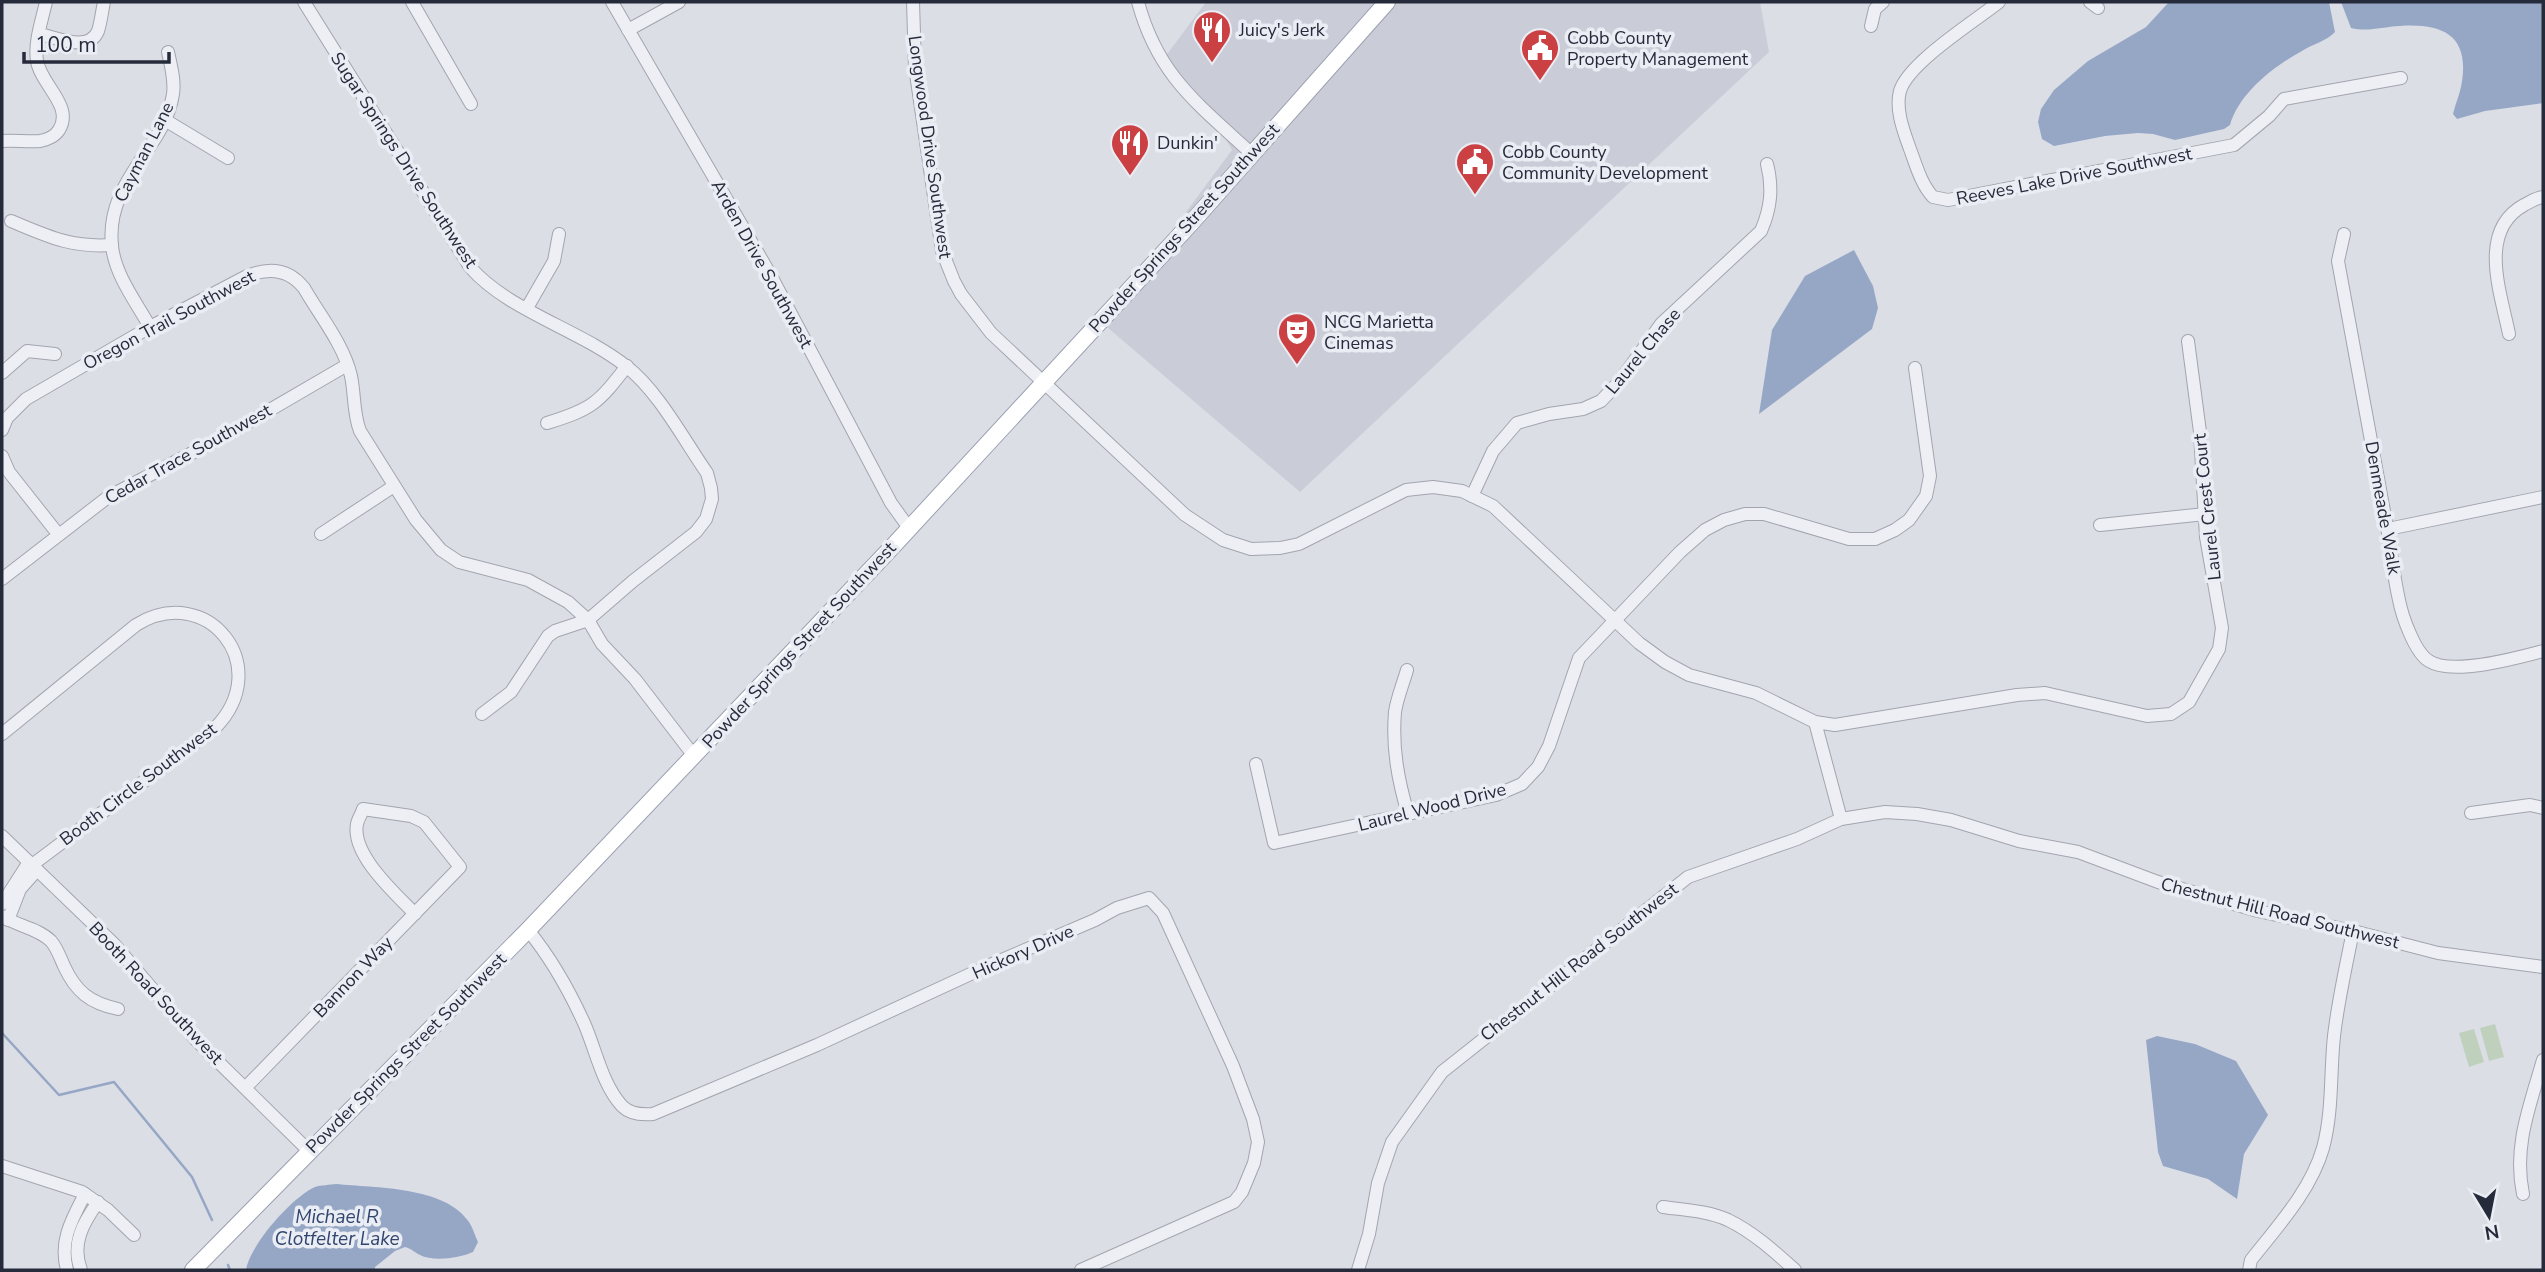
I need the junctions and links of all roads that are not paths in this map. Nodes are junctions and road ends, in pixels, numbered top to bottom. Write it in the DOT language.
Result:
graph roads {
  1 [pos="46,2"];
  2 [pos="103,2"];
  3 [pos="304,2"];
  4 [pos="412,2"];
  5 [pos="612,2"];
  6 [pos="678,2"];
  7 [pos="913,2"];
  8 [pos="1138,2"];
  9 [pos="1387,2"];
  10 [pos="1882,2"];
  11 [pos="1998,2"];
  12 [pos="1871,26"];
  13 [pos="628,30"];
  14 [pos="39,34"];
  15 [pos="168,52"];
  16 [pos="2401,78"];
  17 [pos="471,104"];
  18 [pos="164,120"];
  19 [pos="2,141"];
  20 [pos="1252,154"];
  21 [pos="228,158"];
  22 [pos="1768,164"];
  23 [pos="2543,197"];
  24 [pos="11,221"];
  25 [pos="559,234"];
  26 [pos="2344,234"];
  27 [pos="112,245"];
  28 [pos="527,308"];
  29 [pos="150,327"];
  30 [pos="2509,334"];
  31 [pos="2188,341"];
  32 [pos="55,354"];
  33 [pos="347,365"];
  34 [pos="627,366"];
  35 [pos="1915,369"];
  36 [pos="2,373"];
  37 [pos="1044,381"];
  38 [pos="547,423"];
  39 [pos="2,430"];
  40 [pos="2,456"];
  41 [pos="394,486"];
  42 [pos="1472,496"];
  43 [pos="2543,497"];
  44 [pos="2205,514"];
  45 [pos="2100,525"];
  46 [pos="909,528"];
  47 [pos="2388,529"];
  48 [pos="58,534"];
  49 [pos="321,534"];
  50 [pos="2,579"];
  51 [pos="588,620"];
  52 [pos="1614,620"];
  53 [pos="2543,652"];
  54 [pos="1407,670"];
  55 [pos="482,714"];
  56 [pos="1815,722"];
  57 [pos="2,734"];
  58 [pos="694,756"];
  59 [pos="1256,764"];
  60 [pos="2543,808"];
  61 [pos="2471,813"];
  62 [pos="1408,814"];
  63 [pos="1841,819"];
  64 [pos="2,836"];
  65 [pos="33,866"];
  66 [pos="2,904"];
  67 [pos="415,914"];
  68 [pos="5,918"];
  69 [pos="527,930"];
  70 [pos="2353,931"];
  71 [pos="2543,967"];
  72 [pos="118,1009"];
  73 [pos="2543,1060"];
  74 [pos="246,1087"];
  75 [pos="309,1152"];
  76 [pos="2,1166"];
  77 [pos="85,1194"];
  78 [pos="2523,1194"];
  79 [pos="98,1202"];
  80 [pos="1663,1207"];
  81 [pos="134,1235"];
  82 [pos="67,1270"];
  83 [pos="81,1270"];
  84 [pos="193,1270"];
  85 [pos="1081,1270"];
  86 [pos="1358,1270"];
  87 [pos="1795,1270"];
  88 [pos="2249,1270"];
  1 -- 14 [label="street"];
  2 -- 14 [label="street"];
  3 -- 28 [label="street, Sugar Springs Drive Southwest"];
  4 -- 17 [label="street"];
  5 -- 13 [label="street, Arden Drive Southwest"];
  6 -- 13 [label="street"];
  7 -- 37 [label="street, Longwood Drive Southwest"];
  8 -- 20 [label="street"];
  9 -- 20 [label="main road, Powder Springs Street Southwest"];
  10 -- 12 [label="street"];
  11 -- 16 [label="street, Reeves Lake Drive Southwest"];
  13 -- 46 [label="street, Arden Drive Southwest"];
  14 -- 19 [label="street"];
  15 -- 18 [label="street, Cayman Lane"];
  18 -- 21 [label="street"];
  18 -- 27 [label="street, Cayman Lane"];
  20 -- 37 [label="main road, Powder Springs Street Southwest"];
  22 -- 42 [label="street, Laurel Chase"];
  23 -- 30 [label="street"];
  24 -- 27 [label="street"];
  25 -- 28 [label="street"];
  26 -- 47 [label="street, Denmeade Walk"];
  27 -- 29 [label="street, Cayman Lane"];
  28 -- 34 [label="street, Sugar Springs Drive Southwest"];
  29 -- 33 [label="street, Oregon Trail Southwest"];
  29 -- 39 [label="street, Oregon Trail Southwest"];
  31 -- 44 [label="street, Laurel Crest Court"];
  32 -- 36 [label="street"];
  33 -- 41 [label="street, Oregon Trail Southwest"];
  33 -- 48 [label="street, Cedar Trace Southwest"];
  34 -- 38 [label="street"];
  34 -- 51 [label="street, Sugar Springs Drive Southwest"];
  35 -- 52 [label="street, Laurel Wood Drive"];
  37 -- 42 [label="street, Longwood Drive Southwest"];
  37 -- 46 [label="main road, Powder Springs Street Southwest"];
  40 -- 48 [label="street"];
  41 -- 49 [label="street"];
  41 -- 51 [label="street, Oregon Trail Southwest"];
  42 -- 52 [label="street, Longwood Drive Southwest"];
  43 -- 47 [label="street"];
  44 -- 45 [label="street"];
  44 -- 56 [label="street, Laurel Crest Court"];
  46 -- 58 [label="main road, Powder Springs Street Southwest"];
  47 -- 53 [label="street, Denmeade Walk"];
  48 -- 50 [label="street, Cedar Trace Southwest"];
  51 -- 55 [label="street"];
  51 -- 58 [label="street, Oregon Trail Southwest"];
  52 -- 56 [label="street, Longwood Drive Southwest"];
  52 -- 62 [label="street, Laurel Wood Drive"];
  54 -- 62 [label="street"];
  56 -- 63 [label="street"];
  57 -- 65 [label="street, Booth Circle Southwest"];
  58 -- 69 [label="main road, Powder Springs Street Southwest"];
  59 -- 62 [label="street, Laurel Wood Drive"];
  60 -- 61 [label="street"];
  63 -- 70 [label="street, Chestnut Hill Road Southwest"];
  63 -- 86 [label="street, Chestnut Hill Road Southwest"];
  64 -- 65 [label="street, Booth Road Southwest"];
  65 -- 66 [label="street"];
  65 -- 68 [label="street"];
  65 -- 74 [label="street, Booth Road Southwest"];
  67 -- 67 [label="street, Bannon Way"];
  67 -- 74 [label="street, Bannon Way"];
  68 -- 72 [label="street"];
  69 -- 75 [label="main road, Powder Springs Street Southwest"];
  69 -- 85 [label="street, Hickory Drive"];
  70 -- 71 [label="street, Chestnut Hill Road Southwest"];
  70 -- 88 [label="street"];
  73 -- 78 [label="street"];
  74 -- 75 [label="street, Booth Road Southwest"];
  75 -- 84 [label="main road, Powder Springs Street Southwest"];
  76 -- 77 [label="street"];
  77 -- 79 [label="street"];
  77 -- 82 [label="street"];
  79 -- 81 [label="street"];
  79 -- 83 [label="street"];
  80 -- 87 [label="street"];
}
